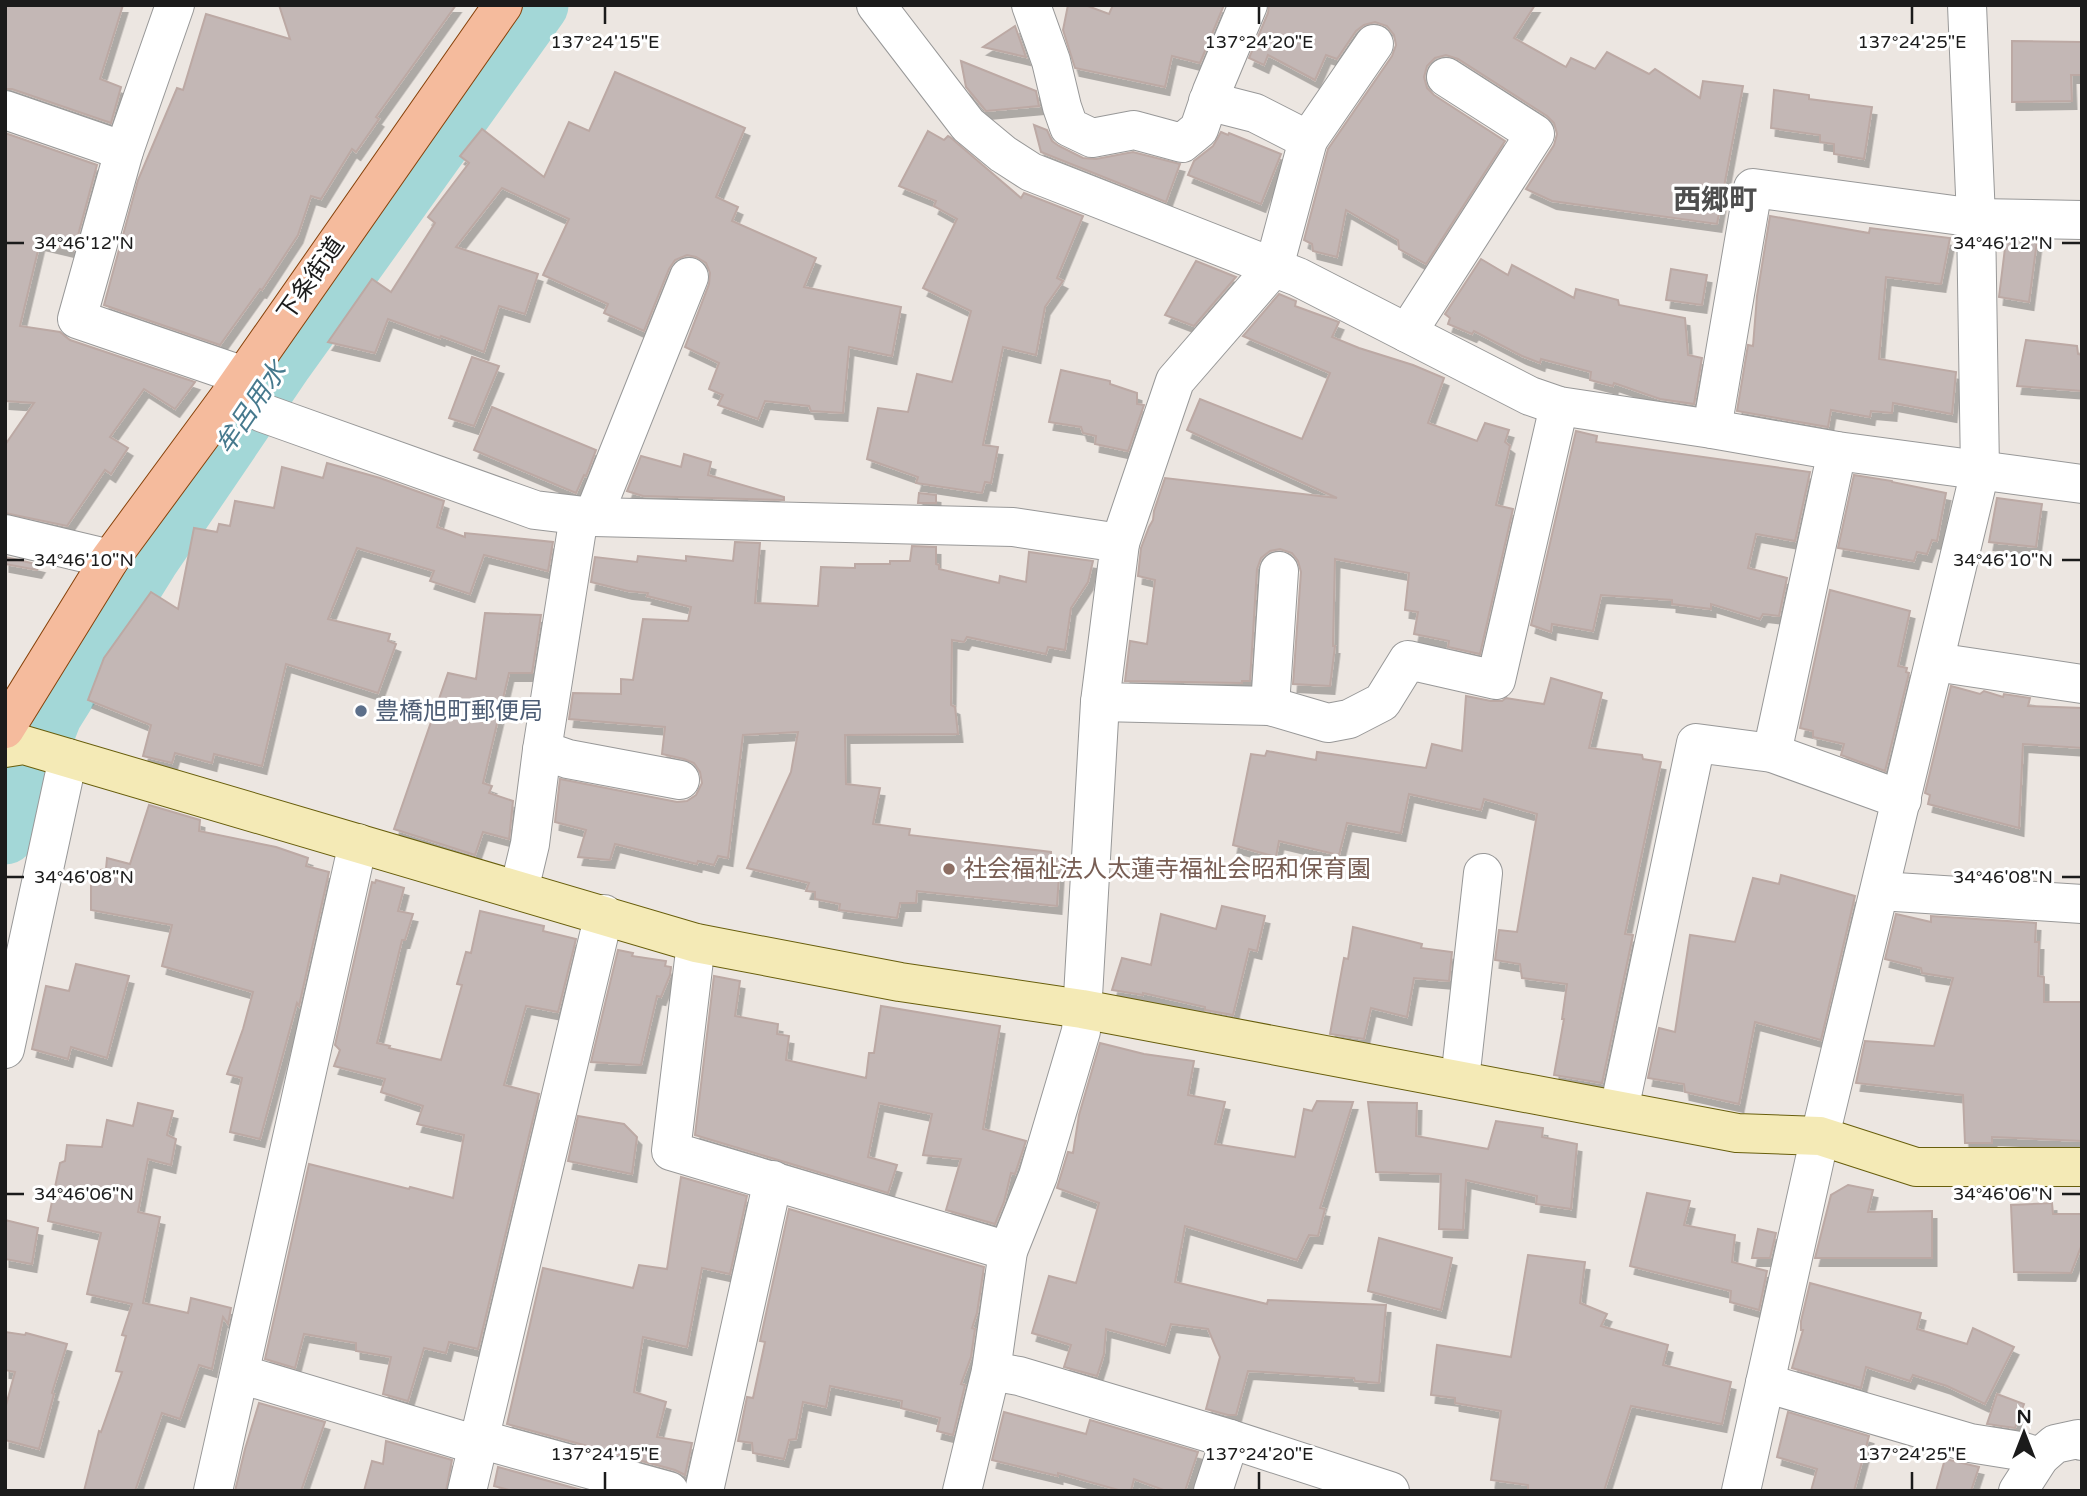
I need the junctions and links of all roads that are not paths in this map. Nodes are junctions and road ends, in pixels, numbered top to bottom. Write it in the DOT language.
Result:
graph roads {
  1 [pos="175,5"];
  2 [pos="503,5"];
  3 [pos="876,5"];
  4 [pos="1031,5"];
  5 [pos="1248,5"];
  6 [pos="1967,5"];
  7 [pos="1374,44"];
  8 [pos="1446,77"];
  9 [pos="1208,101"];
  10 [pos="5,110"];
  11 [pos="1308,140"];
  12 [pos="124,151"];
  13 [pos="1976,218"];
  14 [pos="2082,220"];
  15 [pos="1274,267"];
  16 [pos="689,277"];
  17 [pos="1406,333"];
  18 [pos="243,396"];
  19 [pos="1559,406"];
  20 [pos="1712,429"];
  21 [pos="1837,451"];
  22 [pos="1980,471"];
  23 [pos="2082,484"];
  24 [pos="586,517"];
  25 [pos="5,534"];
  26 [pos="1120,543"];
  27 [pos="110,559"];
  28 [pos="1279,571"];
  29 [pos="1935,662"];
  30 [pos="2082,684"];
  31 [pos="1100,702"];
  32 [pos="1270,706"];
  33 [pos="29,746"];
  34 [pos="542,750"];
  35 [pos="1772,753"];
  36 [pos="680,780"];
  37 [pos="1902,800"];
  38 [pos="358,843"];
  39 [pos="1483,873"];
  40 [pos="519,890"];
  41 [pos="1880,891"];
  42 [pos="2082,904"];
  43 [pos="604,915"];
  44 [pos="696,943"];
  45 [pos="1082,1009"];
  46 [pos="5,1049"];
  47 [pos="1460,1080"];
  48 [pos="1619,1110"];
  49 [pos="1820,1136"];
  50 [pos="2082,1167"];
  51 [pos="773,1180"];
  52 [pos="1008,1251"];
  53 [pos="991,1371"];
  54 [pos="240,1374"];
  55 [pos="1765,1383"];
  56 [pos="1230,1439"];
  57 [pos="2082,1441"];
  58 [pos="478,1442"];
  59 [pos="2040,1457"];
  60 [pos="213,1491"];
  61 [pos="467,1491"];
  62 [pos="669,1491"];
  63 [pos="704,1491"];
  64 [pos="962,1491"];
  65 [pos="1213,1491"];
  66 [pos="1390,1491"];
  67 [pos="1741,1491"];
  68 [pos="2018,1491"];
  1 -- 12 [label="street"];
  2 -- 18 [label="main road, 下条街道"];
  3 -- 15 [label="street"];
  4 -- 9 [label="street"];
  5 -- 9 [label="street"];
  6 -- 13 [label="street"];
  7 -- 11 [label="street"];
  8 -- 17 [label="street"];
  9 -- 11 [label="street"];
  10 -- 12 [label="street"];
  11 -- 15 [label="street"];
  12 -- 18 [label="street"];
  13 -- 14 [label="street"];
  13 -- 20 [label="street"];
  13 -- 22 [label="street"];
  15 -- 17 [label="street"];
  15 -- 26 [label="street"];
  16 -- 24 [label="street"];
  17 -- 19 [label="street"];
  18 -- 24 [label="street"];
  18 -- 27 [label="main road, 下条街道"];
  19 -- 20 [label="street"];
  19 -- 32 [label="street"];
  20 -- 21 [label="street"];
  21 -- 22 [label="street"];
  21 -- 35 [label="street"];
  22 -- 23 [label="street"];
  22 -- 29 [label="street"];
  24 -- 26 [label="street"];
  24 -- 34 [label="street"];
  25 -- 27 [label="street"];
  26 -- 31 [label="street"];
  27 -- 33 [label="main road, 下条街道"];
  28 -- 32 [label="street"];
  29 -- 30 [label="street"];
  29 -- 37 [label="street"];
  31 -- 32 [label="street"];
  31 -- 45 [label="street"];
  33 -- 38 [label="street"];
  33 -- 46 [label="street"];
  34 -- 36 [label="street"];
  34 -- 40 [label="street"];
  35 -- 37 [label="street"];
  35 -- 48 [label="street"];
  37 -- 41 [label="street"];
  38 -- 40 [label="street"];
  38 -- 54 [label="street"];
  39 -- 47 [label="street"];
  40 -- 43 [label="street"];
  41 -- 42 [label="street"];
  41 -- 49 [label="street"];
  43 -- 44 [label="street"];
  43 -- 58 [label="street"];
  44 -- 45 [label="street"];
  44 -- 51 [label="street"];
  45 -- 47 [label="street"];
  45 -- 52 [label="street"];
  47 -- 48 [label="street"];
  48 -- 49 [label="street"];
  49 -- 50 [label="street"];
  49 -- 55 [label="street"];
  51 -- 52 [label="street"];
  51 -- 63 [label="street"];
  52 -- 53 [label="street"];
  53 -- 56 [label="street"];
  53 -- 64 [label="street"];
  54 -- 58 [label="street"];
  54 -- 60 [label="street"];
  55 -- 59 [label="street"];
  55 -- 67 [label="street"];
  56 -- 65 [label="street"];
  56 -- 66 [label="street"];
  57 -- 59 [label="street"];
  58 -- 61 [label="street"];
  58 -- 62 [label="street"];
  59 -- 68 [label="street"];
}
